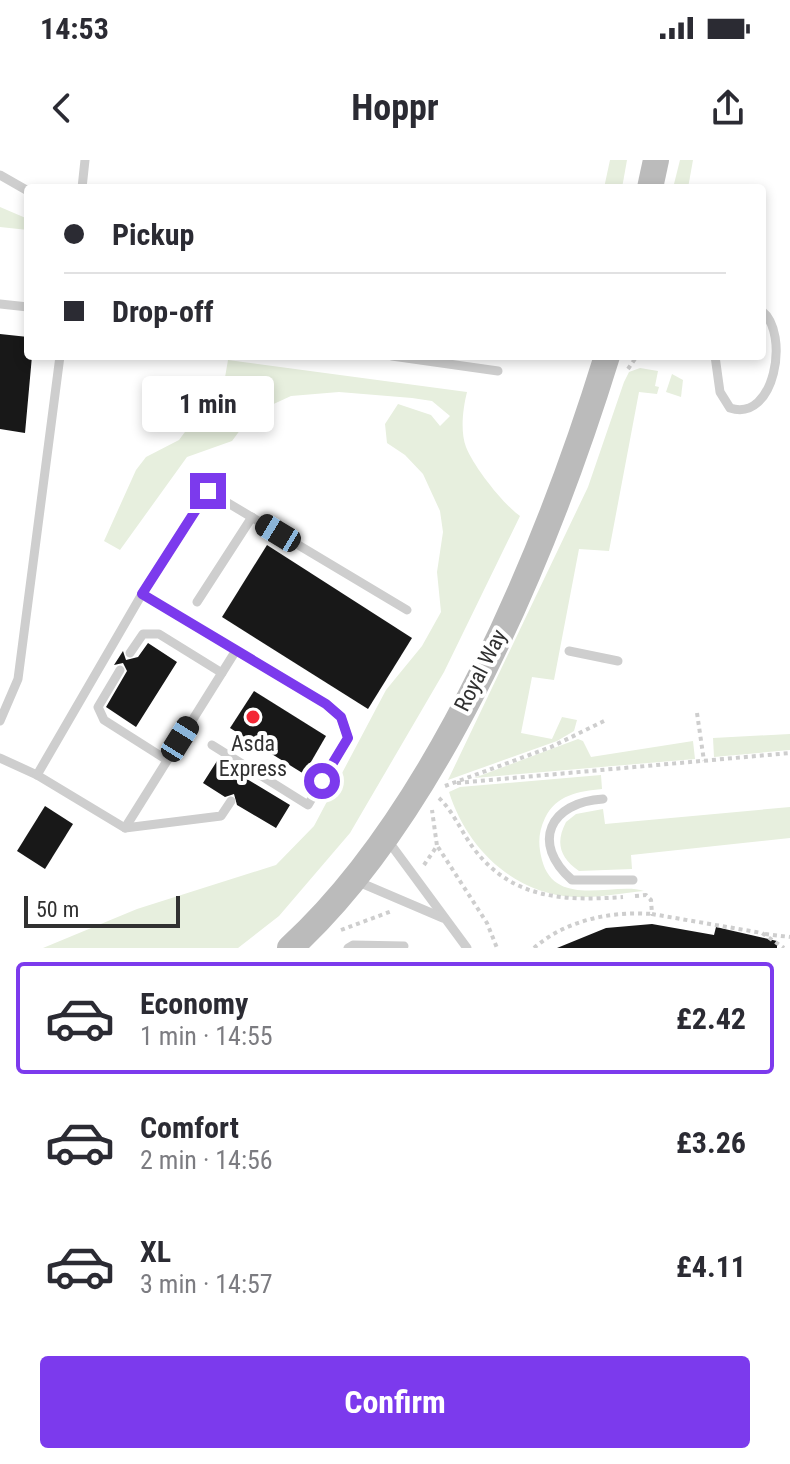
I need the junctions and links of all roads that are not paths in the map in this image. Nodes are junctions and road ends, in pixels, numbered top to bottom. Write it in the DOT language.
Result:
graph roads {
  1 [pos="85,160"];
  2 [pos="656,160"];
  3 [pos="0,175"];
  4 [pos="82,184"];
  5 [pos="651,184"];
  6 [pos="24,189"];
  7 [pos="0,304"];
  8 [pos="24,307"];
  9 [pos="766,315"];
  10 [pos="59,360"];
  11 [pos="420,360"];
  12 [pos="606,360"];
  13 [pos="716,360"];
  14 [pos="498,371"];
  15 [pos="252,517"];
  16 [pos="142,594"];
  17 [pos="197,602"];
  18 [pos="407,610"];
  19 [pos="569,651"];
  20 [pos="235,652"];
  21 [pos="130,653"];
  22 [pos="618,661"];
  23 [pos="120,670"];
  24 [pos="222,673"];
  25 [pos="0,721"];
  26 [pos="212,745"];
  27 [pos="0,758"];
  28 [pos="167,760"];
  29 [pos="37,775"];
  30 [pos="603,799"];
  31 [pos="231,801"];
  32 [pos="125,828"];
  33 [pos="384,836"];
  34 [pos="354,880"];
  35 [pos="633,880"];
  36 [pos="446,919"];
  37 [pos="404,946"];
  38 [pos="290,948"];
  39 [pos="348,948"];
  40 [pos="467,948"];
  1 -- 4 [label="lane"];
  2 -- 5 [label="street"];
  3 -- 6 [label="lane"];
  7 -- 8 [label="lane"];
  9 -- 13 [label="lane"];
  10 -- 25 [label="lane"];
  11 -- 14 [label="lane"];
  12 -- 33 [label="street, Royal Way"];
  15 -- 16 [label="lane"];
  15 -- 17 [label="lane"];
  15 -- 18 [label="lane"];
  16 -- 20 [label="lane"];
  16 -- 29 [label="lane"];
  19 -- 22 [label="lane"];
  20 -- 24 [label="lane"];
  20 -- 26 [label="lane"];
  21 -- 24 [label="lane"];
  23 -- 28 [label="lane"];
  24 -- 28 [label="lane"];
  27 -- 29 [label="lane"];
  28 -- 32 [label="lane"];
  29 -- 32 [label="lane"];
  30 -- 35 [label="lane"];
  31 -- 32 [label="lane"];
  33 -- 34 [label="street, Royal Way"];
  33 -- 36 [label="lane"];
  34 -- 36 [label="lane"];
  34 -- 38 [label="street, Royal Way"];
  36 -- 40 [label="lane"];
  37 -- 39 [label="lane"];
}
